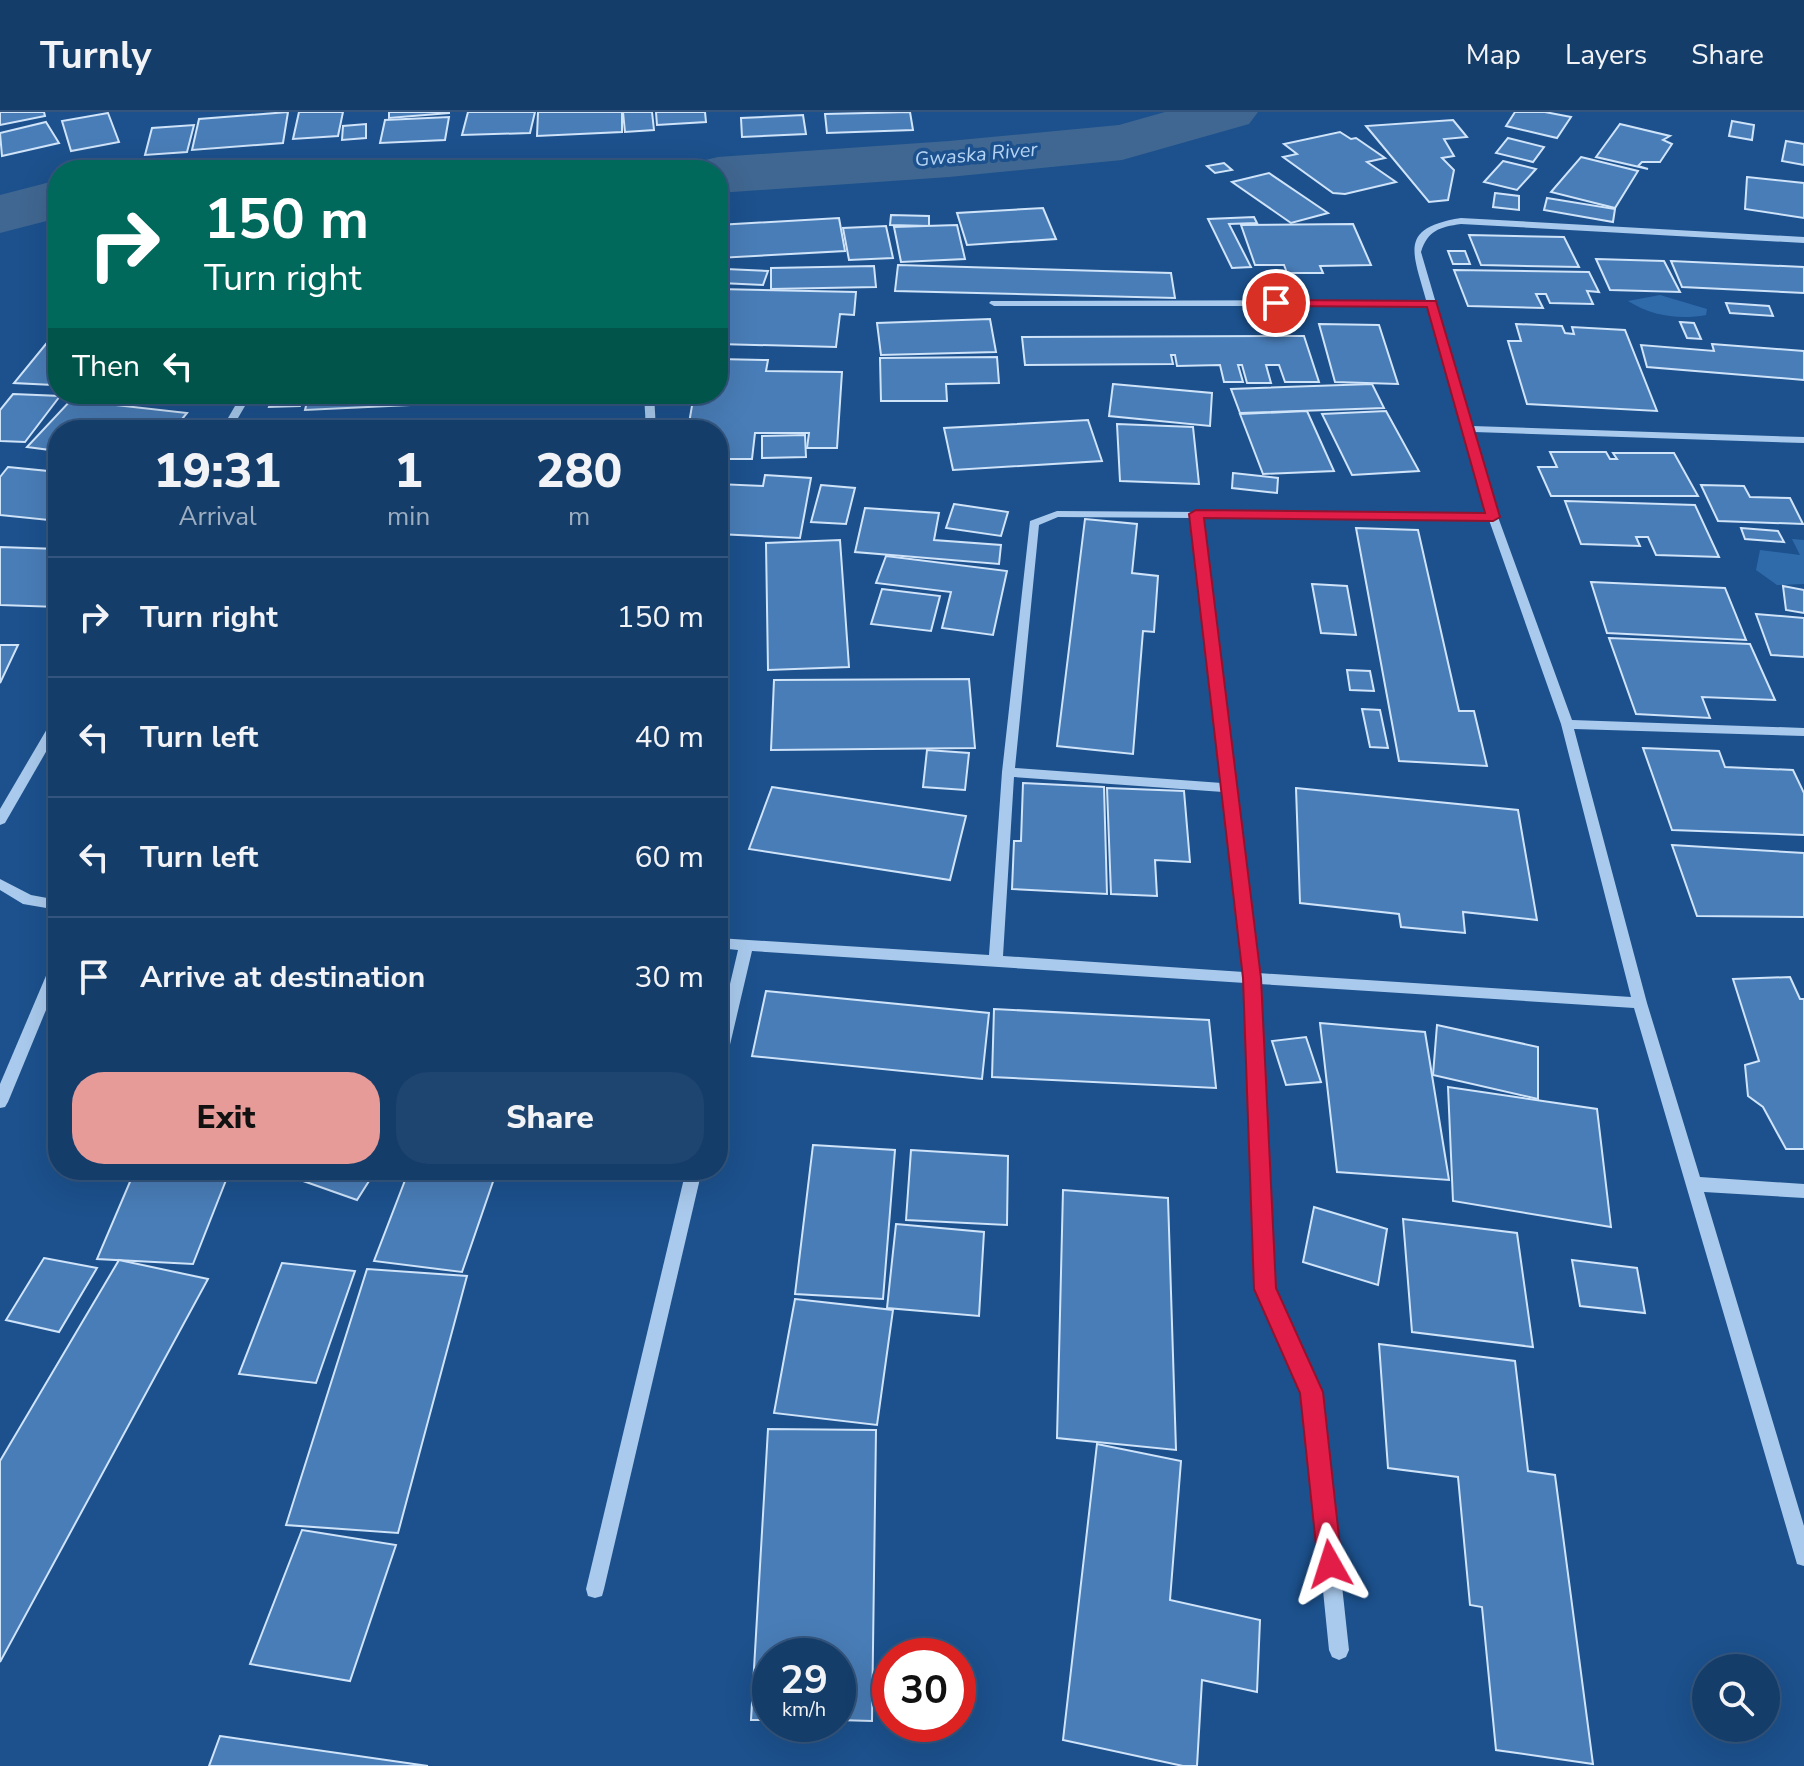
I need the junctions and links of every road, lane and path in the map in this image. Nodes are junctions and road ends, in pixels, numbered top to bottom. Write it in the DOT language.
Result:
graph roads {
  1 [pos="1804,240"];
  2 [pos="994,303"];
  3 [pos="1432,303"];
  4 [pos="1468,429"];
  5 [pos="1804,440"];
  6 [pos="1196,514"];
  7 [pos="1493,517"];
  8 [pos="1567,724"];
  9 [pos="1804,732"];
  10 [pos="48,737"];
  11 [pos="1008,772"];
  12 [pos="1229,788"];
  13 [pos="0,820"];
  14 [pos="0,884"];
  15 [pos="48,903"];
  16 [pos="728,944"];
  17 [pos="746,947"];
  18 [pos="996,962"];
  19 [pos="1252,978"];
  20 [pos="48,988"];
  21 [pos="1640,1003"];
  22 [pos="728,1024"];
  23 [pos="0,1102"];
  24 [pos="692,1180"];
  25 [pos="1693,1184"];
  26 [pos="1804,1191"];
  27 [pos="1804,1557"];
  28 [pos="595,1589"];
  29 [pos="1339,1650"];
  1 -- 3 [label="street"];
  2 -- 3 [label="street"];
  3 -- 4 [label="street"];
  4 -- 5 [label="street"];
  4 -- 7 [label="street"];
  6 -- 7 [label="street"];
  6 -- 11 [label="street"];
  6 -- 12 [label="street"];
  7 -- 8 [label="street"];
  8 -- 9 [label="street"];
  8 -- 21 [label="street"];
  10 -- 13 [label="street"];
  11 -- 12 [label="street"];
  11 -- 18 [label="street"];
  12 -- 19 [label="street"];
  14 -- 15 [label="street"];
  16 -- 17 [label="street"];
  17 -- 18 [label="street"];
  17 -- 22 [label="street"];
  18 -- 19 [label="street"];
  19 -- 21 [label="street"];
  19 -- 29 [label="street"];
  20 -- 23 [label="street"];
  21 -- 25 [label="street"];
  24 -- 28 [label="street"];
  25 -- 26 [label="street"];
  25 -- 27 [label="street"];
}
